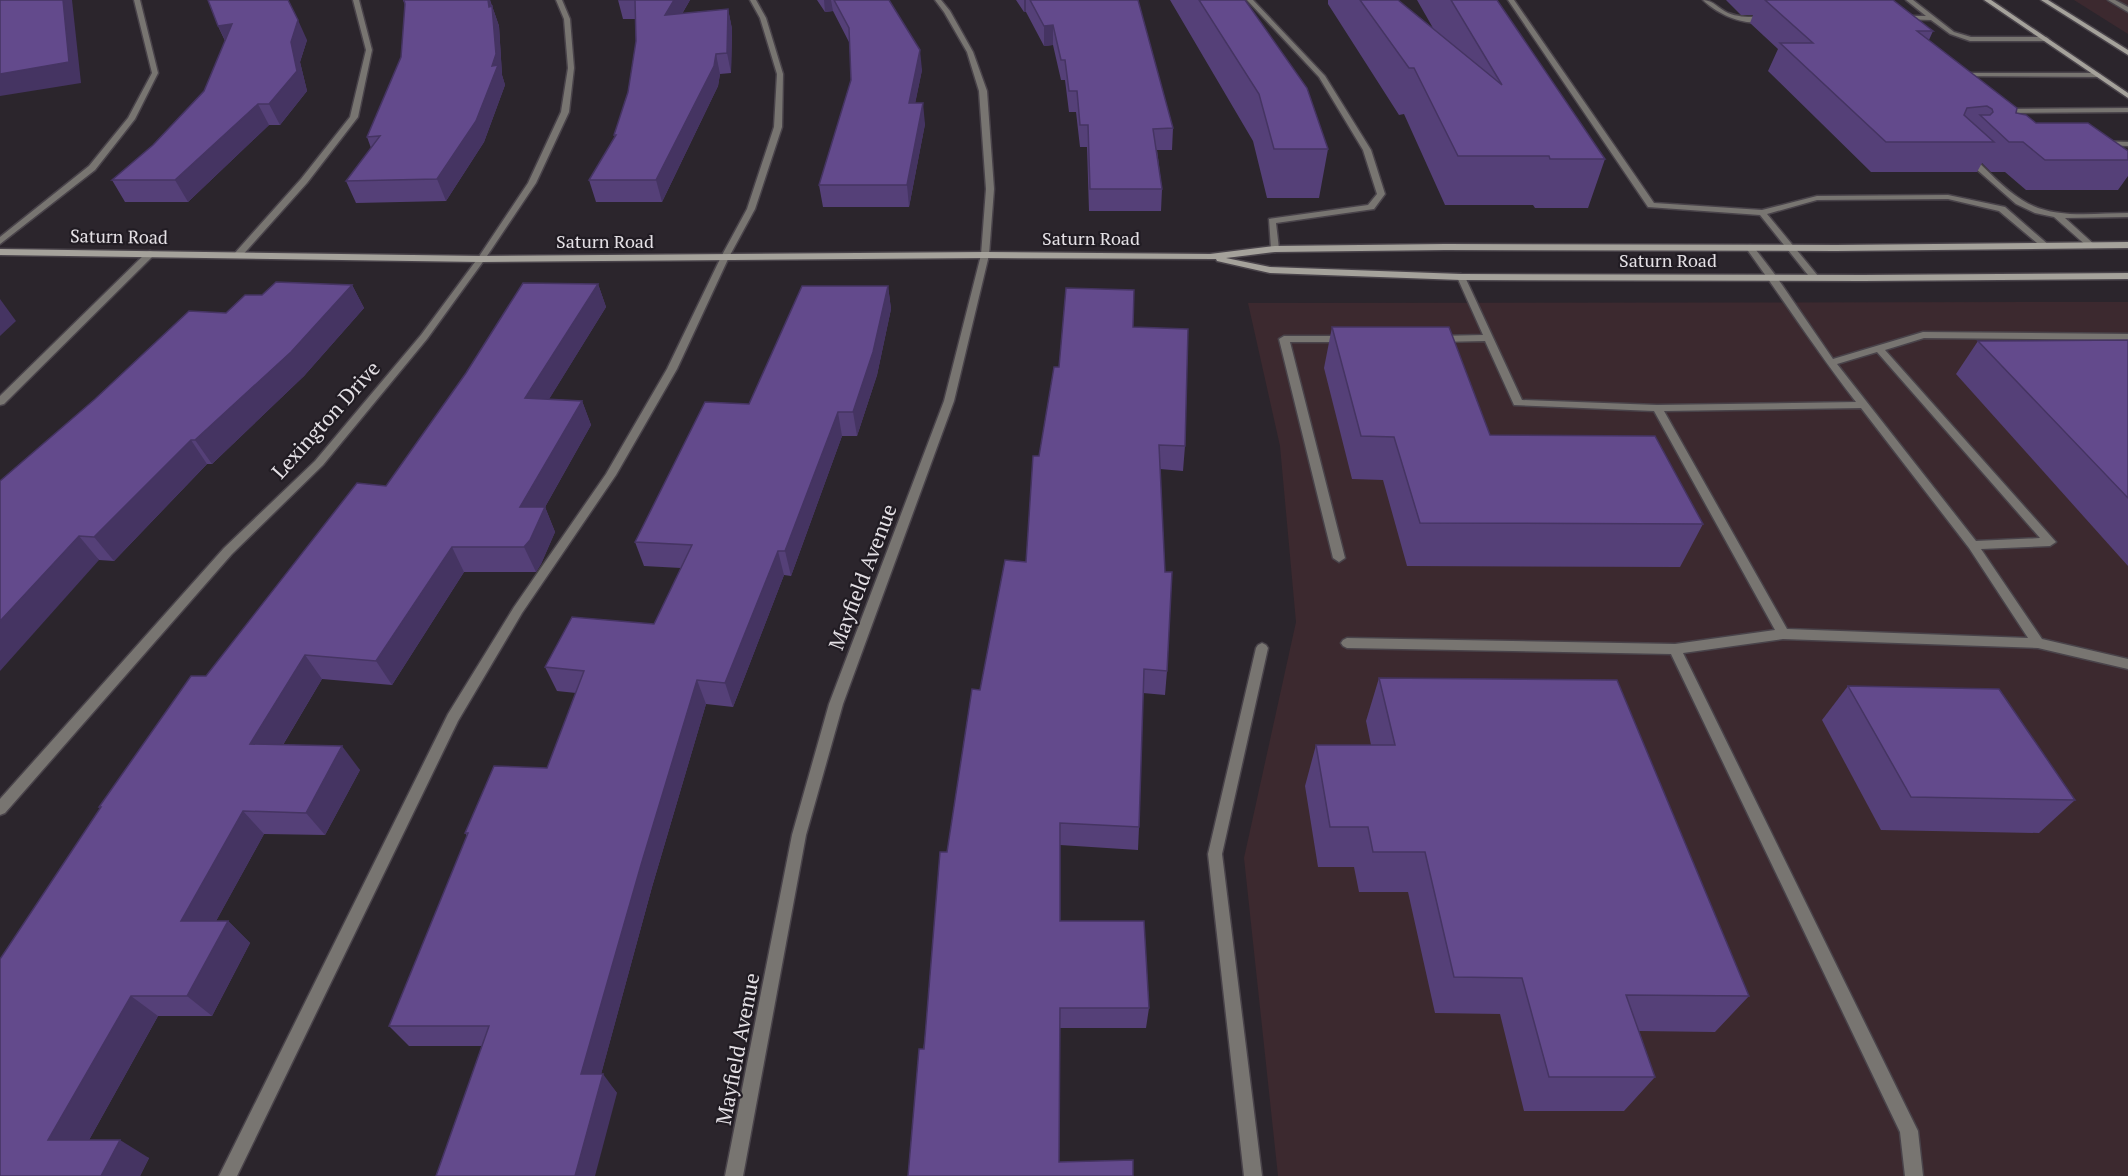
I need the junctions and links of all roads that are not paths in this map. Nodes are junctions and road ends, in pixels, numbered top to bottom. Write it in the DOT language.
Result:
graph roads {
  1 [pos="137,0"];
  2 [pos="356,0"];
  3 [pos="559,0"];
  4 [pos="753,0"];
  5 [pos="938,0"];
  6 [pos="1250,0"];
  7 [pos="1511,0"];
  8 [pos="1706,0"];
  9 [pos="1909,0"];
  10 [pos="1987,0"];
  11 [pos="2044,0"];
  12 [pos="2110,0"];
  13 [pos="2128,10"];
  14 [pos="1898,18"];
  15 [pos="1932,18"];
  16 [pos="1773,19"];
  17 [pos="2046,39"];
  18 [pos="2128,53"];
  19 [pos="1948,75"];
  20 [pos="2098,75"];
  21 [pos="2128,96"];
  22 [pos="1992,110"];
  23 [pos="2128,110"];
  24 [pos="2090,139"];
  25 [pos="2107,144"];
  26 [pos="2128,144"];
  27 [pos="1960,149"];
  28 [pos="2121,154"];
  29 [pos="1762,213"];
  30 [pos="2128,215"];
  31 [pos="2057,216"];
  32 [pos="0,241"];
  33 [pos="2128,245"];
  34 [pos="2046,246"];
  35 [pos="2092,246"];
  36 [pos="1750,248"];
  37 [pos="1791,248"];
  38 [pos="1275,249"];
  39 [pos="0,252"];
  40 [pos="150,254"];
  41 [pos="985,255"];
  42 [pos="237,256"];
  43 [pos="725,257"];
  44 [pos="1210,257"];
  45 [pos="481,259"];
  46 [pos="2128,276"];
  47 [pos="1461,277"];
  48 [pos="1773,278"];
  49 [pos="1815,278"];
  50 [pos="2128,337"];
  51 [pos="1489,338"];
  52 [pos="1353,339"];
  53 [pos="1432,339"];
  54 [pos="1878,348"];
  55 [pos="1831,363"];
  56 [pos="0,402"];
  57 [pos="1863,405"];
  58 [pos="1657,408"];
  59 [pos="1973,545"];
  60 [pos="1339,558"];
  61 [pos="1783,634"];
  62 [pos="1347,643"];
  63 [pos="2038,643"];
  64 [pos="1262,648"];
  65 [pos="1674,650"];
  66 [pos="2128,664"];
  67 [pos="0,809"];
  68 [pos="228,1176"];
  69 [pos="734,1176"];
  70 [pos="1253,1176"];
  71 [pos="1914,1176"];
  1 -- 32 [label="street"];
  2 -- 42 [label="street"];
  3 -- 45 [label="street, Lexington Drive"];
  4 -- 43 [label="street"];
  5 -- 41 [label="street, Mayfield Avenue"];
  6 -- 38 [label="street"];
  7 -- 29 [label="street"];
  8 -- 16 [label="street"];
  9 -- 15 [label="street"];
  10 -- 17 [label="street"];
  11 -- 18 [label="street"];
  12 -- 13 [label="street"];
  14 -- 15 [label="street"];
  15 -- 17 [label="street"];
  17 -- 20 [label="street"];
  19 -- 20 [label="street"];
  20 -- 21 [label="street"];
  22 -- 23 [label="street"];
  24 -- 25 [label="street"];
  25 -- 26 [label="street"];
  25 -- 28 [label="street"];
  27 -- 31 [label="street"];
  29 -- 34 [label="street"];
  29 -- 37 [label="street"];
  30 -- 31 [label="street"];
  31 -- 35 [label="street"];
  33 -- 35 [label="street, Saturn Road"];
  34 -- 35 [label="street, Saturn Road"];
  34 -- 37 [label="street, Saturn Road"];
  36 -- 37 [label="street, Saturn Road"];
  36 -- 38 [label="street, Saturn Road"];
  36 -- 48 [label="street"];
  37 -- 49 [label="street"];
  38 -- 44 [label="street, Saturn Road"];
  39 -- 40 [label="street, Saturn Road"];
  40 -- 42 [label="street, Saturn Road"];
  40 -- 56 [label="street"];
  41 -- 43 [label="street, Saturn Road"];
  41 -- 44 [label="street, Saturn Road"];
  41 -- 69 [label="street, Mayfield Avenue"];
  42 -- 45 [label="street, Saturn Road"];
  43 -- 45 [label="street, Saturn Road"];
  43 -- 68 [label="street"];
  44 -- 47 [label="street, Saturn Road"];
  45 -- 67 [label="street, Lexington Drive"];
  46 -- 49 [label="street, Saturn Road"];
  47 -- 48 [label="street, Saturn Road"];
  47 -- 51 [label="street"];
  48 -- 49 [label="street, Saturn Road"];
  48 -- 55 [label="street"];
  50 -- 54 [label="street"];
  51 -- 53 [label="street"];
  51 -- 58 [label="street"];
  52 -- 60 [label="street"];
  54 -- 55 [label="street"];
  54 -- 59 [label="street"];
  55 -- 57 [label="street"];
  57 -- 58 [label="street"];
  57 -- 59 [label="street"];
  58 -- 61 [label="street"];
  59 -- 63 [label="street"];
  61 -- 63 [label="street"];
  61 -- 65 [label="street"];
  62 -- 65 [label="street"];
  63 -- 66 [label="street"];
  64 -- 70 [label="street"];
  65 -- 71 [label="street"];
}
